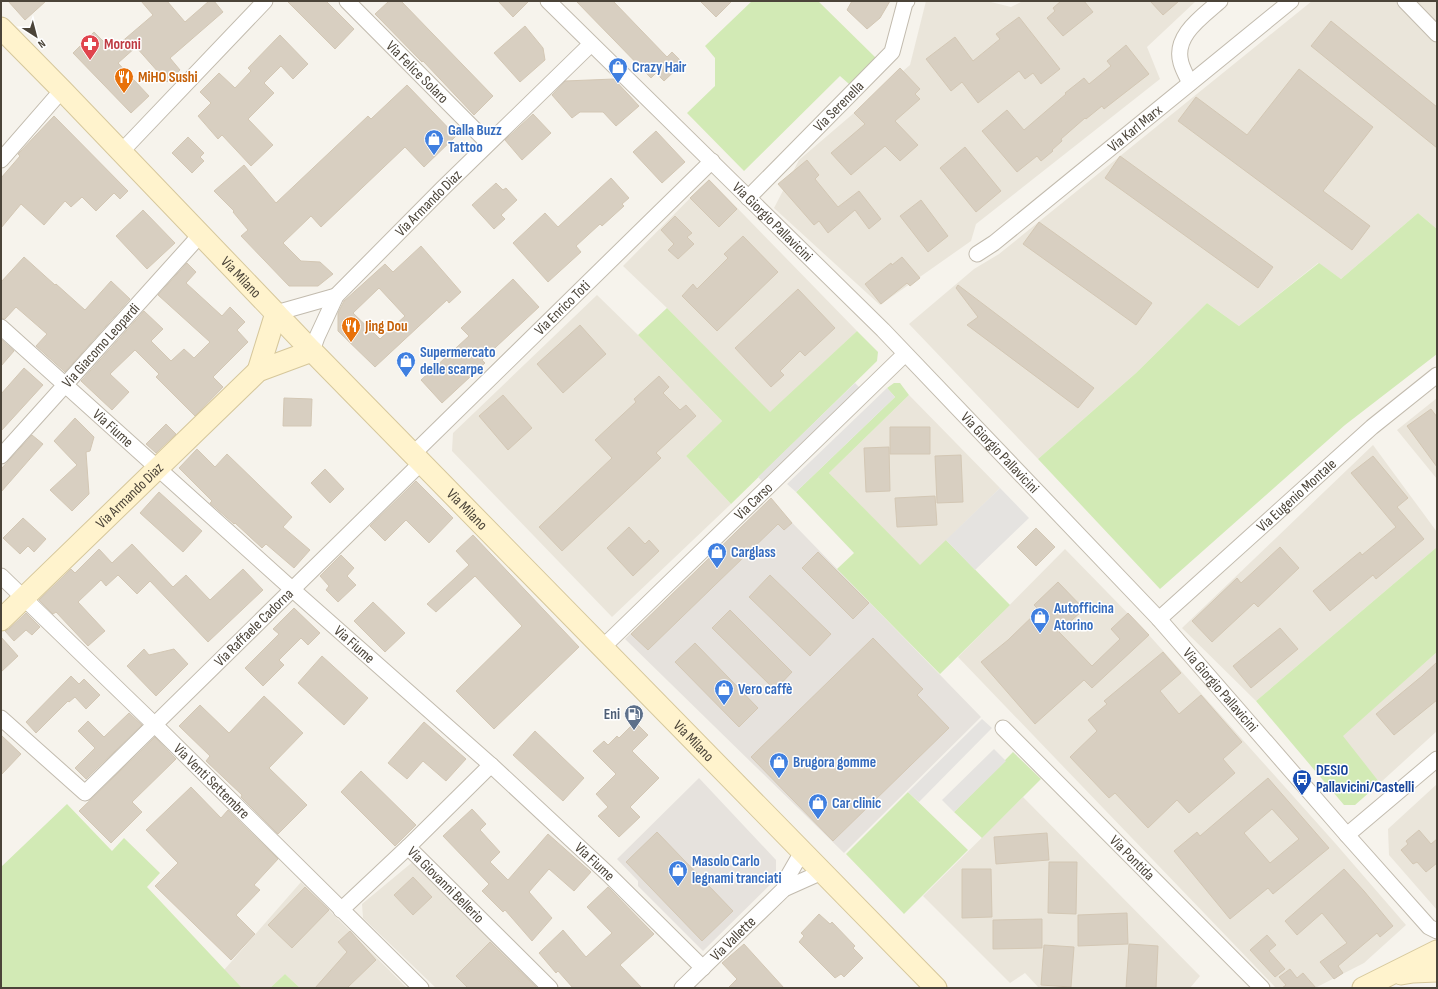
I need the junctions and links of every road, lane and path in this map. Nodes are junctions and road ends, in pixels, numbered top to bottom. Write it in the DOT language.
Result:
graph roads {
  1 [pos="265,1"];
  2 [pos="347,1"];
  3 [pos="548,1"];
  4 [pos="907,1"];
  5 [pos="1220,1"];
  6 [pos="1291,1"];
  7 [pos="1405,1"];
  8 [pos="1,28"];
  9 [pos="1437,34"];
  10 [pos="591,44"];
  11 [pos="1190,83"];
  12 [pos="62,90"];
  13 [pos="488,144"];
  14 [pos="121,152"];
  15 [pos="1,160"];
  16 [pos="712,161"];
  17 [pos="748,198"];
  18 [pos="201,234"];
  19 [pos="977,254"];
  20 [pos="336,296"];
  21 [pos="276,313"];
  22 [pos="1,327"];
  23 [pos="312,351"];
  24 [pos="905,354"];
  25 [pos="258,371"];
  26 [pos="1437,375"];
  27 [pos="65,385"];
  28 [pos="1,456"];
  29 [pos="418,458"];
  30 [pos="157,468"];
  31 [pos="1,576"];
  32 [pos="293,590"];
  33 [pos="23,598"];
  34 [pos="1159,619"];
  35 [pos="1,620"];
  36 [pos="602,648"];
  37 [pos="1,718"];
  38 [pos="154,724"];
  39 [pos="1002,728"];
  40 [pos="1437,759"];
  41 [pos="492,765"];
  42 [pos="1347,835"];
  43 [pos="408,847"];
  44 [pos="802,852"];
  45 [pos="822,872"];
  46 [pos="784,889"];
  47 [pos="341,910"];
  48 [pos="1433,929"];
  49 [pos="1437,945"];
  50 [pos="1437,951"];
  51 [pos="703,968"];
  52 [pos="1437,971"];
  53 [pos="1382,978"];
  54 [pos="421,988"];
  55 [pos="550,988"];
  56 [pos="682,988"];
  57 [pos="936,988"];
  58 [pos="1262,988"];
  59 [pos="1363,988"];
  1 -- 14 [label="street"];
  2 -- 13 [label="street, Via Felice Solaro"];
  3 -- 10 [label="street, Via Giorgio Pallavicini"];
  4 -- 17 [label="street, Via Serenella"];
  5 -- 11 [label="street"];
  6 -- 11 [label="street, Via Karl Marx"];
  7 -- 9 [label="street"];
  8 -- 12 [label="main road, Via Milano"];
  10 -- 13 [label="street, Via Armando Diaz"];
  10 -- 16 [label="street, Via Giorgio Pallavicini"];
  11 -- 19 [label="street, Via Karl Marx"];
  12 -- 14 [label="main road, Via Milano"];
  12 -- 15 [label="street"];
  13 -- 20 [label="street, Via Armando Diaz"];
  14 -- 18 [label="main road, Via Milano"];
  16 -- 17 [label="street, Via Giorgio Pallavicini"];
  16 -- 29 [label="street, Via Enrico Toti"];
  17 -- 24 [label="street, Via Giorgio Pallavicini"];
  18 -- 21 [label="main road, Via Milano"];
  18 -- 27 [label="street, Via Giacomo Leopardi"];
  20 -- 21 [label="street, Via Armando Diaz"];
  20 -- 23 [label="street, Via Armando Diaz"];
  21 -- 23 [label="main road, Via Milano"];
  21 -- 25 [label="main road, Via Armando Diaz"];
  22 -- 27 [label="street, Via Fiume"];
  23 -- 25 [label="main road, Via Armando Diaz"];
  23 -- 29 [label="main road, Via Milano"];
  24 -- 34 [label="street, Via Giorgio Pallavicini"];
  24 -- 36 [label="street, Via Carso"];
  25 -- 30 [label="main road, Via Armando Diaz"];
  26 -- 34 [label="street, Via Eugenio Montale"];
  27 -- 28 [label="street, Via Giacomo Leopardi"];
  27 -- 30 [label="street, Via Fiume"];
  29 -- 32 [label="street, Via Raffaele Cadorna"];
  29 -- 36 [label="main road, Via Milano"];
  30 -- 32 [label="street, Via Fiume"];
  30 -- 33 [label="main road, Via Armando Diaz"];
  31 -- 33 [label="street, Via Venti Settembre"];
  32 -- 38 [label="street, Via Raffaele Cadorna"];
  32 -- 41 [label="street, Via Fiume"];
  33 -- 35 [label="main road, Via Armando Diaz"];
  33 -- 38 [label="street, Via Venti Settembre"];
  34 -- 42 [label="street, Via Giorgio Pallavicini"];
  36 -- 44 [label="main road, Via Milano"];
  37 -- 38 [label="street, Via Raffaele Cadorna"];
  38 -- 47 [label="street, Via Venti Settembre"];
  39 -- 58 [label="street, Via Pontida"];
  40 -- 42 [label="street"];
  41 -- 43 [label="street, Via Giovanni Bellerio"];
  41 -- 51 [label="street, Via Fiume"];
  42 -- 48 [label="street, Via Giorgio Pallavicini"];
  43 -- 47 [label="street"];
  43 -- 55 [label="street, Via Giovanni Bellerio"];
  44 -- 45 [label="main road, Via Milano"];
  44 -- 46 [label="street, Via Vallette"];
  45 -- 46 [label="street, Via Vallette"];
  45 -- 57 [label="main road, Via Milano"];
  46 -- 51 [label="street, Via Vallette"];
  47 -- 54 [label="street, Via Venti Settembre"];
  48 -- 49 [label="street, Via Giorgio Pallavicini"];
  50 -- 53 [label="main road"];
  51 -- 56 [label="street, Via Vallette"];
  52 -- 53 [label="main road"];
  53 -- 59 [label="main road"];
}
